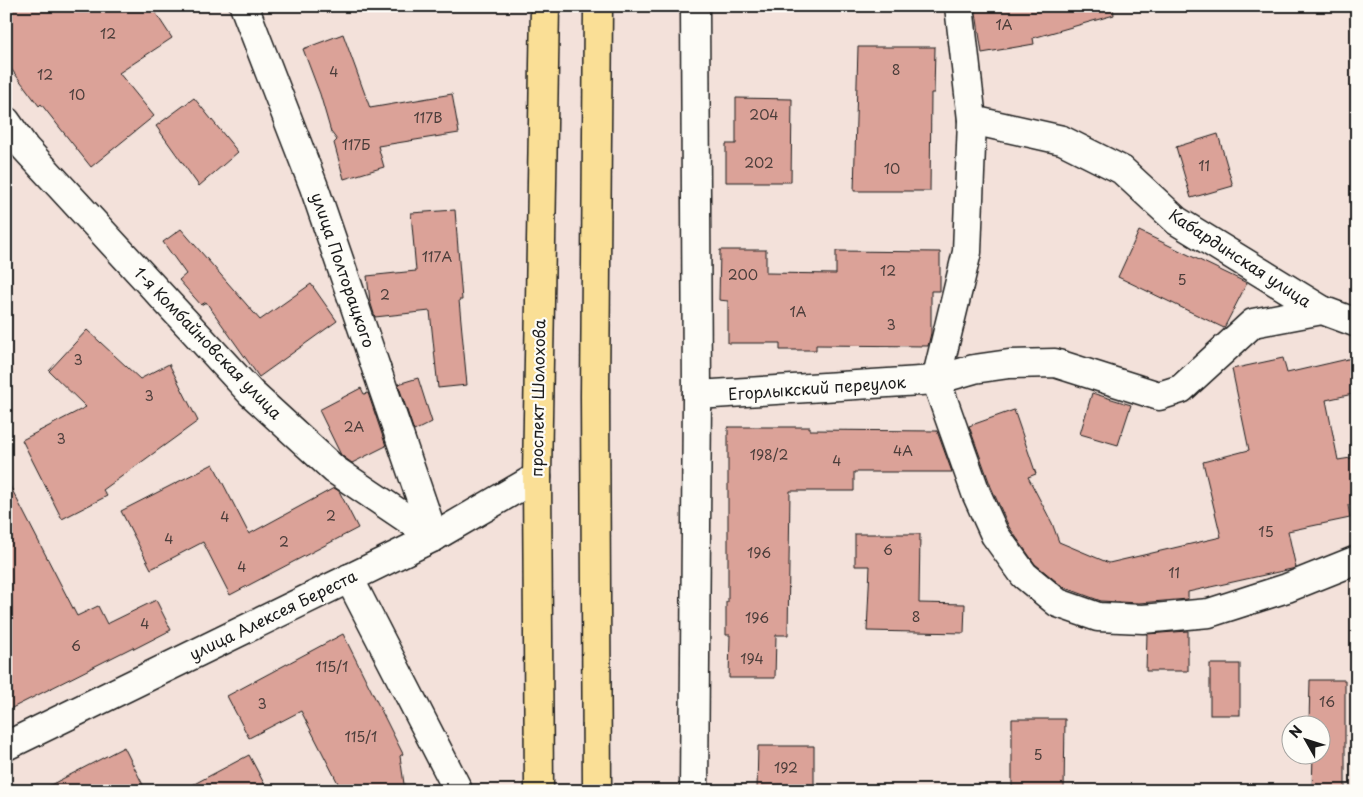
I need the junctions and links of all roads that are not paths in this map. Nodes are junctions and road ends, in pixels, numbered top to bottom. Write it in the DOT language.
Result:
graph roads {
  1 [pos="244,6"];
  2 [pos="545,6"];
  3 [pos="598,6"];
  4 [pos="695,6"];
  5 [pos="959,6"];
  6 [pos="972,120"];
  7 [pos="6,122"];
  8 [pos="1322,310"];
  9 [pos="1357,323"];
  10 [pos="936,380"];
  11 [pos="697,395"];
  12 [pos="537,477"];
  13 [pos="434,537"];
  14 [pos="1357,560"];
  15 [pos="349,578"];
  16 [pos="6,746"];
  17 [pos="456,791"];
  18 [pos="539,791"];
  19 [pos="596,791"];
  20 [pos="694,791"];
  1 -- 13 [label="street, улица Полторацкого"];
  2 -- 12 [label="main road, проспект Шолохова"];
  3 -- 19 [label="main road"];
  4 -- 11 [label="street"];
  5 -- 6 [label="street"];
  6 -- 8 [label="street, Кабардинская улица"];
  6 -- 10 [label="street"];
  7 -- 13 [label="street, 1-я Комбайновская улица"];
  8 -- 9 [label="street"];
  8 -- 10 [label="street, Егорлыкский переулок"];
  10 -- 11 [label="street, Егорлыкский переулок"];
  10 -- 14 [label="street"];
  11 -- 20 [label="street"];
  12 -- 13 [label="street, улица Алексея Береста"];
  12 -- 18 [label="main road, проспект Шолохова"];
  13 -- 15 [label="street, улица Алексея Береста"];
  15 -- 16 [label="street, улица Алексея Береста"];
  15 -- 17 [label="street"];
}
